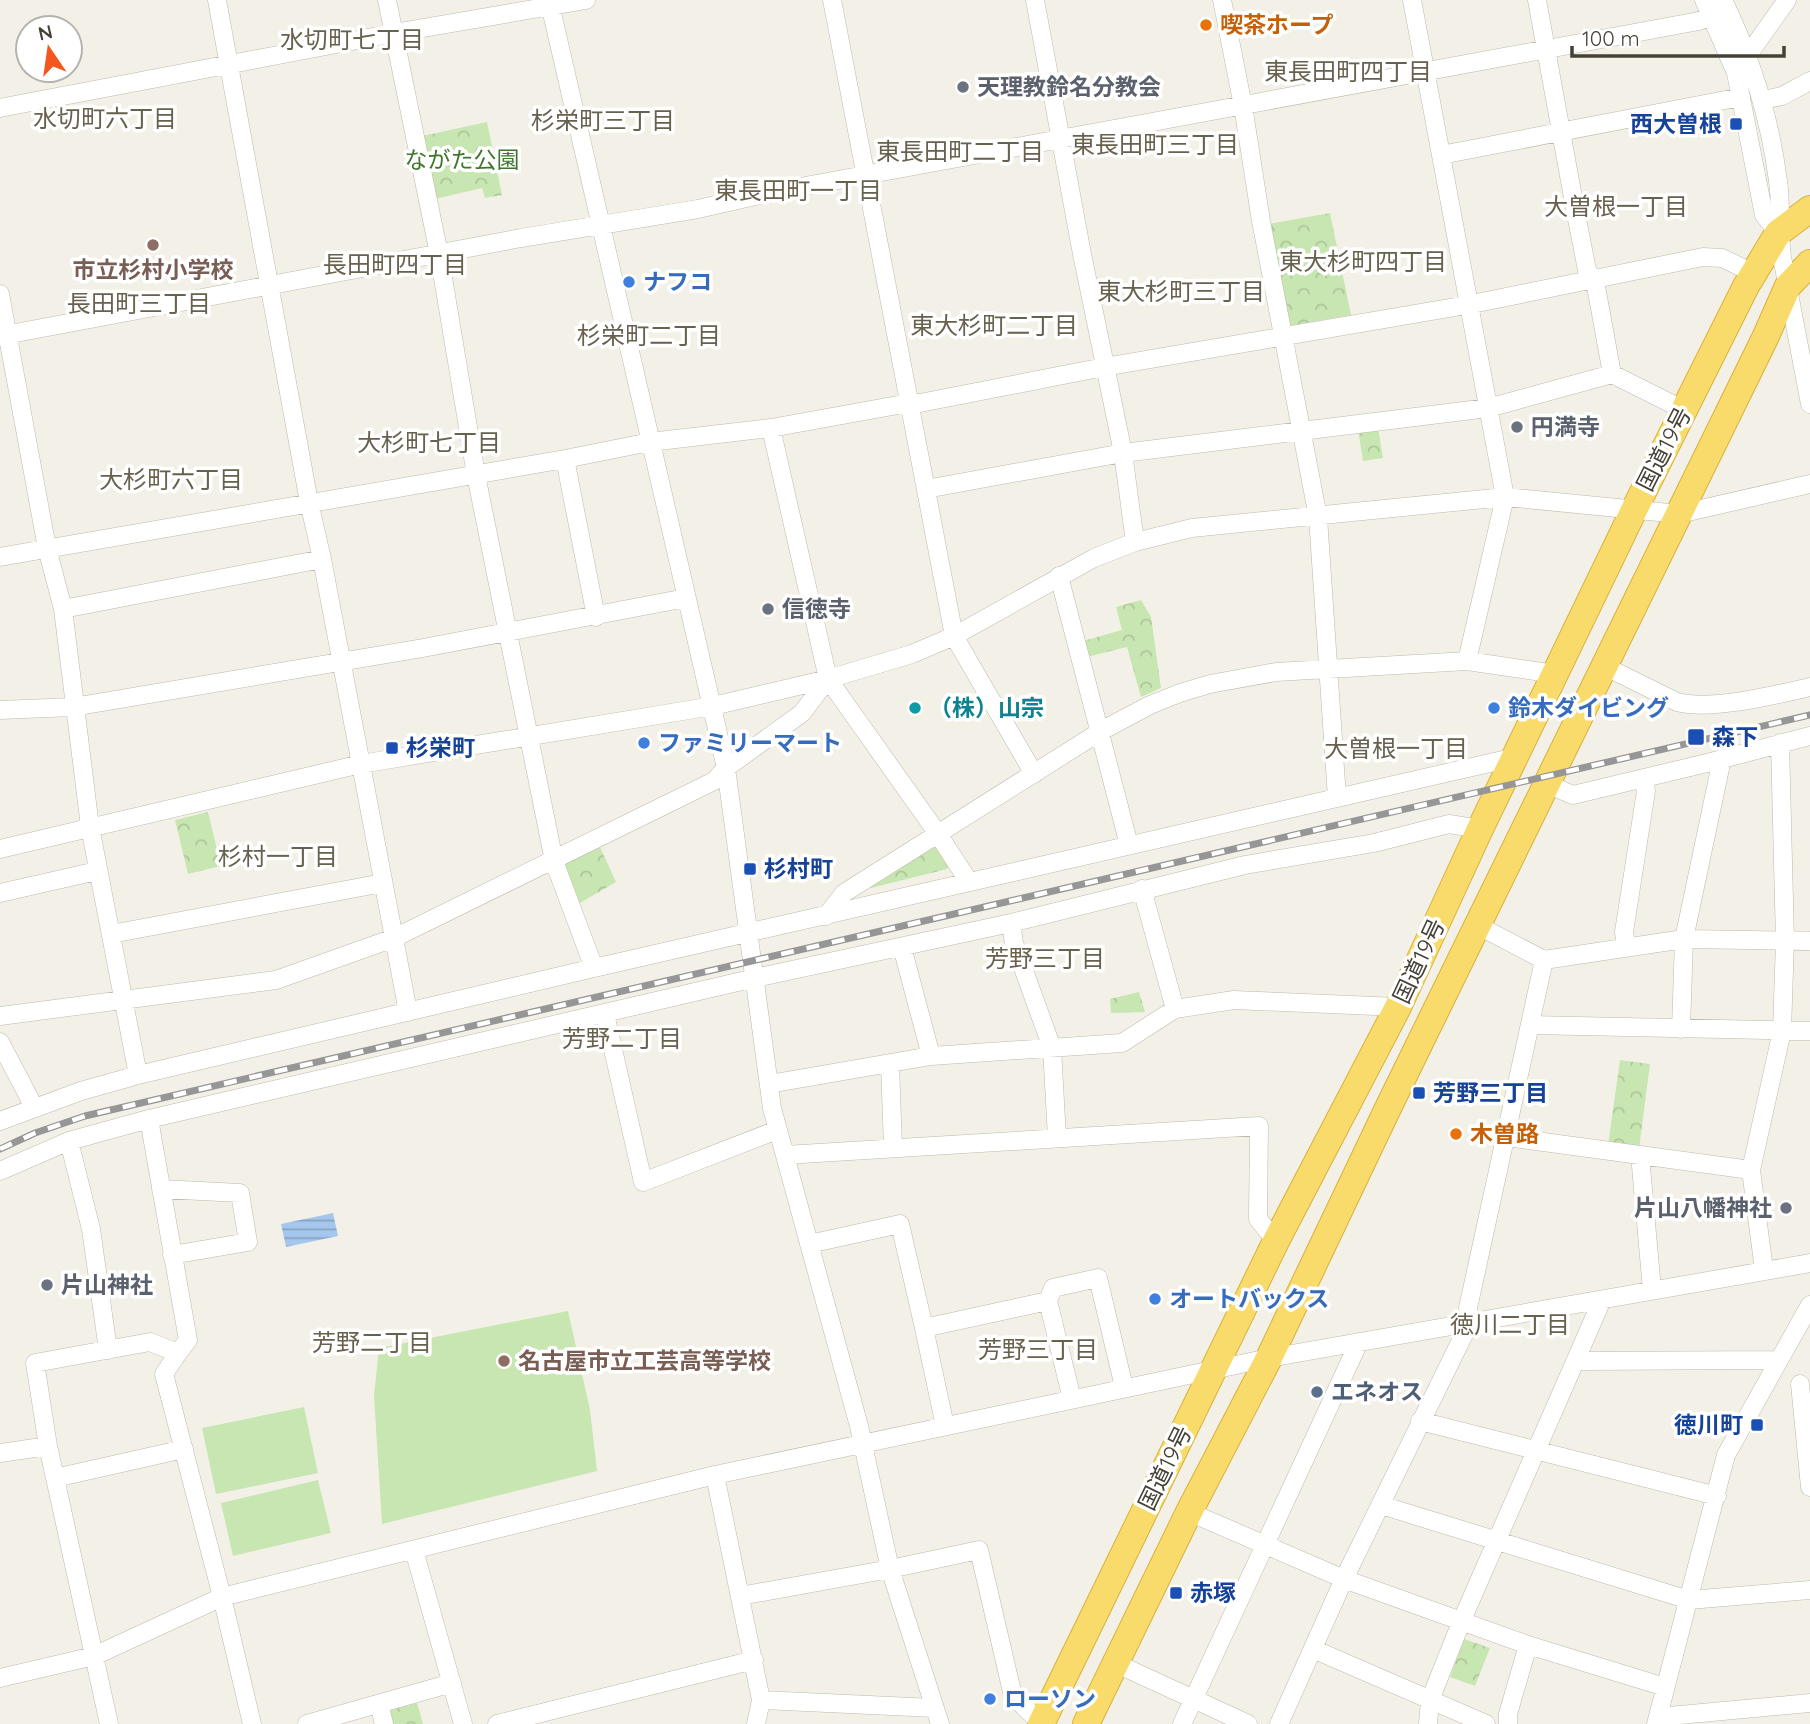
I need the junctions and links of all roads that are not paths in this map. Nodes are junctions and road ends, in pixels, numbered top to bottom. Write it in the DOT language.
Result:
graph roads {
  1 [pos="217,0"];
  2 [pos="387,0"];
  3 [pos="586,0"];
  4 [pos="832,0"];
  5 [pos="1035,0"];
  6 [pos="1222,0"];
  7 [pos="1412,0"];
  8 [pos="1537,0"];
  9 [pos="1723,0"];
  10 [pos="1787,0"];
  11 [pos="550,3"];
  12 [pos="1707,8"];
  13 [pos="394,33"];
  14 [pos="1546,49"];
  15 [pos="1748,55"];
  16 [pos="228,65"];
  17 [pos="1426,72"];
  18 [pos="1810,81"];
  19 [pos="1741,97"];
  20 [pos="1763,100"];
  21 [pos="1243,106"];
  22 [pos="0,108"];
  23 [pos="1562,132"];
  24 [pos="1060,141"];
  25 [pos="1441,155"];
  26 [pos="865,177"];
  27 [pos="1810,209"];
  28 [pos="600,224"];
  29 [pos="1778,233"];
  30 [pos="439,254"];
  31 [pos="1810,263"];
  32 [pos="1753,273"];
  33 [pos="1595,281"];
  34 [pos="1788,286"];
  35 [pos="269,287"];
  36 [pos="0,294"];
  37 [pos="1468,305"];
  38 [pos="4,336"];
  39 [pos="1284,338"];
  40 [pos="1104,367"];
  41 [pos="1612,374"];
  42 [pos="1810,400"];
  43 [pos="909,403"];
  44 [pos="1488,408"];
  45 [pos="1684,410"];
  46 [pos="771,428"];
  47 [pos="1303,431"];
  48 [pos="650,442"];
  49 [pos="1123,453"];
  50 [pos="565,459"];
  51 [pos="476,475"];
  52 [pos="1810,484"];
  53 [pos="926,489"];
  54 [pos="1505,497"];
  55 [pos="309,502"];
  56 [pos="1634,510"];
  57 [pos="1679,514"];
  58 [pos="1318,517"];
  59 [pos="1135,542"];
  60 [pos="47,548"];
  61 [pos="0,557"];
  62 [pos="322,559"];
  63 [pos="1059,576"];
  64 [pos="686,598"];
  65 [pos="63,608"];
  66 [pos="596,617"];
  67 [pos="508,631"];
  68 [pos="954,636"];
  69 [pos="340,660"];
  70 [pos="1467,661"];
  71 [pos="1604,666"];
  72 [pos="1329,669"];
  73 [pos="1555,674"];
  74 [pos="828,680"];
  75 [pos="1810,687"];
  76 [pos="713,706"];
  77 [pos="74,707"];
  78 [pos="0,710"];
  79 [pos="1101,731"];
  80 [pos="529,736"];
  81 [pos="1810,736"];
  82 [pos="1780,743"];
  83 [pos="1517,758"];
  84 [pos="1722,759"];
  85 [pos="361,764"];
  86 [pos="726,768"];
  87 [pos="1034,774"];
  88 [pos="1644,779"];
  89 [pos="1547,785"];
  90 [pos="1337,798"];
  91 [pos="90,827"];
  92 [pos="1480,829"];
  93 [pos="938,834"];
  94 [pos="1129,845"];
  95 [pos="0,849"];
  96 [pos="554,861"];
  97 [pos="97,871"];
  98 [pos="968,882"];
  99 [pos="383,883"];
  100 [pos="1142,889"];
  101 [pos="0,893"];
  102 [pos="826,916"];
  103 [pos="1012,923"];
  104 [pos="1478,925"];
  105 [pos="749,933"];
  106 [pos="111,934"];
  107 [pos="394,938"];
  108 [pos="1684,939"];
  109 [pos="1785,941"];
  110 [pos="1810,941"];
  111 [pos="902,947"];
  112 [pos="1626,947"];
  113 [pos="1544,960"];
  114 [pos="594,968"];
  115 [pos="755,978"];
  116 [pos="123,1001"];
  117 [pos="1398,1007"];
  118 [pos="1175,1009"];
  119 [pos="408,1012"];
  120 [pos="605,1014"];
  121 [pos="0,1016"];
  122 [pos="1530,1025"];
  123 [pos="1681,1028"];
  124 [pos="1782,1031"];
  125 [pos="1810,1031"];
  126 [pos="0,1042"];
  127 [pos="1052,1048"];
  128 [pos="931,1056"];
  129 [pos="890,1063"];
  130 [pos="138,1075"];
  131 [pos="769,1084"];
  132 [pos="34,1107"];
  133 [pos="149,1119"];
  134 [pos="0,1121"];
  135 [pos="777,1130"];
  136 [pos="1506,1137"];
  137 [pos="1057,1138"];
  138 [pos="69,1141"];
  139 [pos="893,1147"];
  140 [pos="1640,1154"];
  141 [pos="785,1155"];
  142 [pos="1751,1170"];
  143 [pos="0,1171"];
  144 [pos="160,1189"];
  145 [pos="1276,1241"];
  146 [pos="809,1244"];
  147 [pos="172,1255"];
  148 [pos="1810,1263"];
  149 [pos="1764,1270"];
  150 [pos="1652,1290"];
  151 [pos="1602,1300"];
  152 [pos="1048,1301"];
  153 [pos="1810,1305"];
  154 [pos="1470,1322"];
  155 [pos="924,1328"];
  156 [pos="1359,1342"];
  157 [pos="108,1350"];
  158 [pos="178,1353"];
  159 [pos="1269,1358"];
  160 [pos="1576,1361"];
  161 [pos="1775,1368"];
  162 [pos="1213,1371"];
  163 [pos="1805,1384"];
  164 [pos="1124,1388"];
  165 [pos="1072,1399"];
  166 [pos="1420,1421"];
  167 [pos="945,1426"];
  168 [pos="862,1443"];
  169 [pos="48,1446"];
  170 [pos="184,1449"];
  171 [pos="1535,1451"];
  172 [pos="0,1453"];
  173 [pos="715,1475"];
  174 [pos="55,1478"];
  175 [pos="1810,1486"];
  176 [pos="1717,1496"];
  177 [pos="1381,1504"];
  178 [pos="1189,1512"];
  179 [pos="1496,1541"];
  180 [pos="1265,1546"];
  181 [pos="414,1550"];
  182 [pos="890,1569"];
  183 [pos="1344,1579"];
  184 [pos="1810,1590"];
  185 [pos="740,1596"];
  186 [pos="222,1597"];
  187 [pos="1689,1600"];
  188 [pos="1462,1620"];
  189 [pos="1528,1645"];
  190 [pos="1313,1649"];
  191 [pos="94,1656"];
  192 [pos="754,1660"];
  193 [pos="1117,1664"];
  194 [pos="0,1678"];
  195 [pos="452,1683"];
  196 [pos="1665,1687"];
  197 [pos="1193,1699"];
  198 [pos="761,1700"];
  199 [pos="1430,1700"];
  200 [pos="1810,1703"];
  201 [pos="379,1704"];
  202 [pos="937,1716"];
  203 [pos="1657,1720"];
  204 [pos="1041,1723"];
  205 [pos="109,1724"];
  206 [pos="252,1724"];
  207 [pos="307,1724"];
  208 [pos="384,1724"];
  209 [pos="463,1724"];
  210 [pos="497,1724"];
  211 [pos="756,1724"];
  212 [pos="1086,1724"];
  213 [pos="1181,1724"];
  214 [pos="1248,1724"];
  215 [pos="1279,1724"];
  216 [pos="1428,1724"];
  217 [pos="1486,1724"];
  218 [pos="1508,1724"];
  1 -- 16 [label="street"];
  2 -- 13 [label="street"];
  3 -- 11 [label="street"];
  4 -- 26 [label="street"];
  5 -- 24 [label="street"];
  6 -- 21 [label="street"];
  7 -- 17 [label="street"];
  8 -- 14 [label="street"];
  9 -- 15 [label="street"];
  10 -- 15 [label="street"];
  11 -- 13 [label="street"];
  11 -- 28 [label="street"];
  12 -- 14 [label="street"];
  12 -- 19 [label="street"];
  13 -- 16 [label="street"];
  13 -- 30 [label="street"];
  14 -- 17 [label="street"];
  14 -- 23 [label="street"];
  15 -- 20 [label="street"];
  16 -- 22 [label="street"];
  16 -- 35 [label="street"];
  17 -- 21 [label="street"];
  17 -- 25 [label="street"];
  18 -- 20 [label="street"];
  19 -- 23 [label="street"];
  19 -- 29 [label="street"];
  20 -- 29 [label="street"];
  21 -- 24 [label="street"];
  21 -- 39 [label="street"];
  23 -- 25 [label="street"];
  23 -- 33 [label="street"];
  24 -- 26 [label="street"];
  24 -- 40 [label="street"];
  25 -- 37 [label="street"];
  26 -- 28 [label="street"];
  26 -- 43 [label="street"];
  27 -- 29 [label="highway, 国道19号"];
  28 -- 30 [label="street"];
  28 -- 48 [label="street"];
  29 -- 32 [label="highway, 国道19号"];
  29 -- 34 [label="street"];
  30 -- 35 [label="street"];
  30 -- 51 [label="street"];
  31 -- 34 [label="highway, 国道19号"];
  32 -- 33 [label="street"];
  32 -- 45 [label="highway, 国道19号"];
  33 -- 37 [label="street"];
  33 -- 41 [label="street"];
  34 -- 42 [label="street"];
  34 -- 57 [label="highway, 国道19号"];
  35 -- 38 [label="street"];
  35 -- 55 [label="street"];
  36 -- 38 [label="street"];
  37 -- 39 [label="street"];
  37 -- 44 [label="street"];
  38 -- 60 [label="street"];
  39 -- 40 [label="street"];
  39 -- 47 [label="street"];
  40 -- 43 [label="street"];
  40 -- 49 [label="street"];
  41 -- 44 [label="street"];
  41 -- 45 [label="street"];
  43 -- 46 [label="street"];
  43 -- 53 [label="street"];
  44 -- 47 [label="street"];
  44 -- 54 [label="street"];
  45 -- 56 [label="highway, 国道19号"];
  46 -- 48 [label="street"];
  46 -- 74 [label="street"];
  47 -- 49 [label="street"];
  47 -- 58 [label="street"];
  48 -- 50 [label="street"];
  48 -- 64 [label="street"];
  49 -- 53 [label="street"];
  49 -- 59 [label="street"];
  50 -- 51 [label="street"];
  50 -- 66 [label="street"];
  51 -- 55 [label="street"];
  51 -- 67 [label="street"];
  52 -- 57 [label="street"];
  53 -- 68 [label="street"];
  54 -- 56 [label="street"];
  54 -- 58 [label="street"];
  54 -- 70 [label="street"];
  55 -- 60 [label="street"];
  55 -- 62 [label="street"];
  56 -- 57 [label="street"];
  56 -- 73 [label="highway, 国道19号"];
  57 -- 71 [label="highway, 国道19号"];
  58 -- 59 [label="street"];
  58 -- 72 [label="street"];
  59 -- 63 [label="street"];
  60 -- 61 [label="street"];
  60 -- 65 [label="street"];
  62 -- 65 [label="street"];
  62 -- 69 [label="street"];
  63 -- 68 [label="street"];
  63 -- 79 [label="street"];
  64 -- 66 [label="street"];
  64 -- 76 [label="street"];
  65 -- 77 [label="street"];
  66 -- 67 [label="street"];
  67 -- 69 [label="street"];
  67 -- 80 [label="street"];
  68 -- 74 [label="street"];
  68 -- 87 [label="street"];
  69 -- 77 [label="street"];
  69 -- 85 [label="street"];
  70 -- 72 [label="street"];
  70 -- 73 [label="street"];
  71 -- 75 [label="street"];
  71 -- 89 [label="highway, 国道19号"];
  72 -- 79 [label="street"];
  72 -- 90 [label="street"];
  73 -- 83 [label="highway, 国道19号"];
  74 -- 76 [label="street"];
  74 -- 86 [label="street"];
  74 -- 93 [label="street"];
  76 -- 80 [label="street"];
  76 -- 86 [label="street"];
  77 -- 78 [label="street"];
  77 -- 91 [label="street"];
  79 -- 87 [label="street"];
  79 -- 94 [label="street"];
  80 -- 85 [label="street"];
  80 -- 96 [label="street"];
  81 -- 82 [label="street"];
  82 -- 84 [label="street"];
  82 -- 109 [label="street"];
  83 -- 90 [label="street"];
  83 -- 92 [label="highway, 国道19号"];
  84 -- 88 [label="street"];
  84 -- 108 [label="street"];
  85 -- 91 [label="street"];
  85 -- 99 [label="street"];
  86 -- 96 [label="street"];
  86 -- 105 [label="street"];
  87 -- 93 [label="street"];
  88 -- 89 [label="street"];
  88 -- 112 [label="street"];
  89 -- 104 [label="highway, 国道19号"];
  90 -- 94 [label="street"];
  91 -- 95 [label="street"];
  91 -- 97 [label="street"];
  92 -- 100 [label="street"];
  92 -- 117 [label="highway, 国道19号"];
  93 -- 98 [label="street"];
  93 -- 102 [label="street"];
  94 -- 98 [label="street"];
  96 -- 107 [label="street"];
  96 -- 114 [label="street"];
  97 -- 101 [label="street"];
  97 -- 106 [label="street"];
  98 -- 102 [label="street"];
  99 -- 106 [label="street"];
  99 -- 107 [label="street"];
  100 -- 103 [label="street"];
  100 -- 118 [label="street"];
  102 -- 105 [label="street"];
  103 -- 111 [label="street"];
  103 -- 127 [label="street"];
  104 -- 113 [label="street"];
  104 -- 159 [label="highway, 国道19号"];
  105 -- 114 [label="street"];
  105 -- 115 [label="street"];
  106 -- 116 [label="street"];
  107 -- 116 [label="street"];
  107 -- 119 [label="street"];
  108 -- 109 [label="street"];
  108 -- 112 [label="street"];
  108 -- 123 [label="street"];
  109 -- 110 [label="street"];
  109 -- 124 [label="street"];
  111 -- 115 [label="street"];
  111 -- 128 [label="street"];
  112 -- 113 [label="street"];
  113 -- 122 [label="street"];
  114 -- 119 [label="street"];
  115 -- 120 [label="street"];
  115 -- 131 [label="street"];
  116 -- 121 [label="street"];
  116 -- 130 [label="street"];
  117 -- 118 [label="street"];
  117 -- 145 [label="highway, 国道19号"];
  118 -- 127 [label="street"];
  119 -- 130 [label="street"];
  120 -- 133 [label="street"];
  120 -- 135 [label="street"];
  122 -- 123 [label="street"];
  122 -- 136 [label="street"];
  123 -- 124 [label="street"];
  124 -- 125 [label="street"];
  124 -- 142 [label="street"];
  126 -- 132 [label="street"];
  127 -- 128 [label="street"];
  127 -- 137 [label="street"];
  128 -- 129 [label="street"];
  129 -- 131 [label="street"];
  129 -- 139 [label="street"];
  130 -- 132 [label="street"];
  131 -- 135 [label="street"];
  132 -- 134 [label="street"];
  133 -- 138 [label="street"];
  133 -- 144 [label="street"];
  135 -- 141 [label="street"];
  136 -- 140 [label="street"];
  136 -- 154 [label="street"];
  137 -- 139 [label="street"];
  137 -- 145 [label="street"];
  138 -- 143 [label="street"];
  138 -- 157 [label="street"];
  139 -- 141 [label="street"];
  140 -- 142 [label="street"];
  140 -- 150 [label="street"];
  141 -- 146 [label="street"];
  142 -- 149 [label="street"];
  144 -- 147 [label="street"];
  144 -- 147 [label="street"];
  145 -- 162 [label="highway, 国道19号"];
  146 -- 155 [label="street"];
  146 -- 168 [label="street"];
  147 -- 158 [label="street"];
  148 -- 149 [label="street"];
  149 -- 150 [label="street"];
  150 -- 151 [label="street"];
  151 -- 154 [label="street"];
  151 -- 160 [label="street"];
  152 -- 155 [label="street"];
  152 -- 164 [label="street"];
  152 -- 165 [label="street"];
  153 -- 161 [label="street"];
  154 -- 156 [label="street"];
  154 -- 166 [label="street"];
  155 -- 167 [label="street"];
  156 -- 159 [label="street"];
  156 -- 180 [label="street"];
  157 -- 158 [label="street"];
  157 -- 169 [label="street"];
  158 -- 170 [label="street"];
  159 -- 162 [label="street"];
  159 -- 178 [label="highway, 国道19号"];
  160 -- 161 [label="street"];
  160 -- 171 [label="street"];
  161 -- 163 [label="street"];
  161 -- 176 [label="street"];
  162 -- 164 [label="street"];
  162 -- 204 [label="highway, 国道19号"];
  163 -- 175 [label="street"];
  164 -- 165 [label="street"];
  165 -- 167 [label="street"];
  166 -- 171 [label="street"];
  166 -- 177 [label="street"];
  167 -- 168 [label="street"];
  168 -- 173 [label="street"];
  168 -- 182 [label="street"];
  169 -- 172 [label="street"];
  169 -- 174 [label="street"];
  170 -- 174 [label="street"];
  170 -- 186 [label="street"];
  171 -- 176 [label="street"];
  171 -- 179 [label="street"];
  173 -- 181 [label="street"];
  173 -- 185 [label="street"];
  174 -- 191 [label="street"];
  176 -- 187 [label="street"];
  177 -- 179 [label="street"];
  177 -- 183 [label="street"];
  178 -- 180 [label="street"];
  178 -- 193 [label="highway, 国道19号"];
  179 -- 187 [label="street"];
  179 -- 188 [label="street"];
  180 -- 183 [label="street"];
  180 -- 197 [label="street"];
  181 -- 186 [label="street"];
  181 -- 195 [label="street"];
  182 -- 185 [label="street"];
  182 -- 202 [label="street"];
  182 -- 204 [label="street"];
  183 -- 188 [label="street"];
  183 -- 190 [label="street"];
  184 -- 187 [label="street"];
  185 -- 192 [label="street"];
  186 -- 191 [label="street"];
  186 -- 206 [label="street"];
  187 -- 196 [label="street"];
  188 -- 189 [label="street"];
  188 -- 199 [label="street"];
  189 -- 196 [label="street"];
  189 -- 218 [label="street"];
  190 -- 199 [label="street"];
  190 -- 215 [label="street"];
  191 -- 194 [label="street"];
  191 -- 205 [label="street"];
  192 -- 198 [label="street"];
  192 -- 210 [label="street"];
  193 -- 197 [label="street"];
  193 -- 212 [label="highway, 国道19号"];
  195 -- 201 [label="street"];
  195 -- 209 [label="street"];
  196 -- 203 [label="street"];
  197 -- 213 [label="street"];
  197 -- 214 [label="street"];
  198 -- 202 [label="street"];
  198 -- 211 [label="street"];
  199 -- 216 [label="street"];
  199 -- 217 [label="street"];
  200 -- 203 [label="street"];
  201 -- 207 [label="street"];
  201 -- 208 [label="street"];
}
